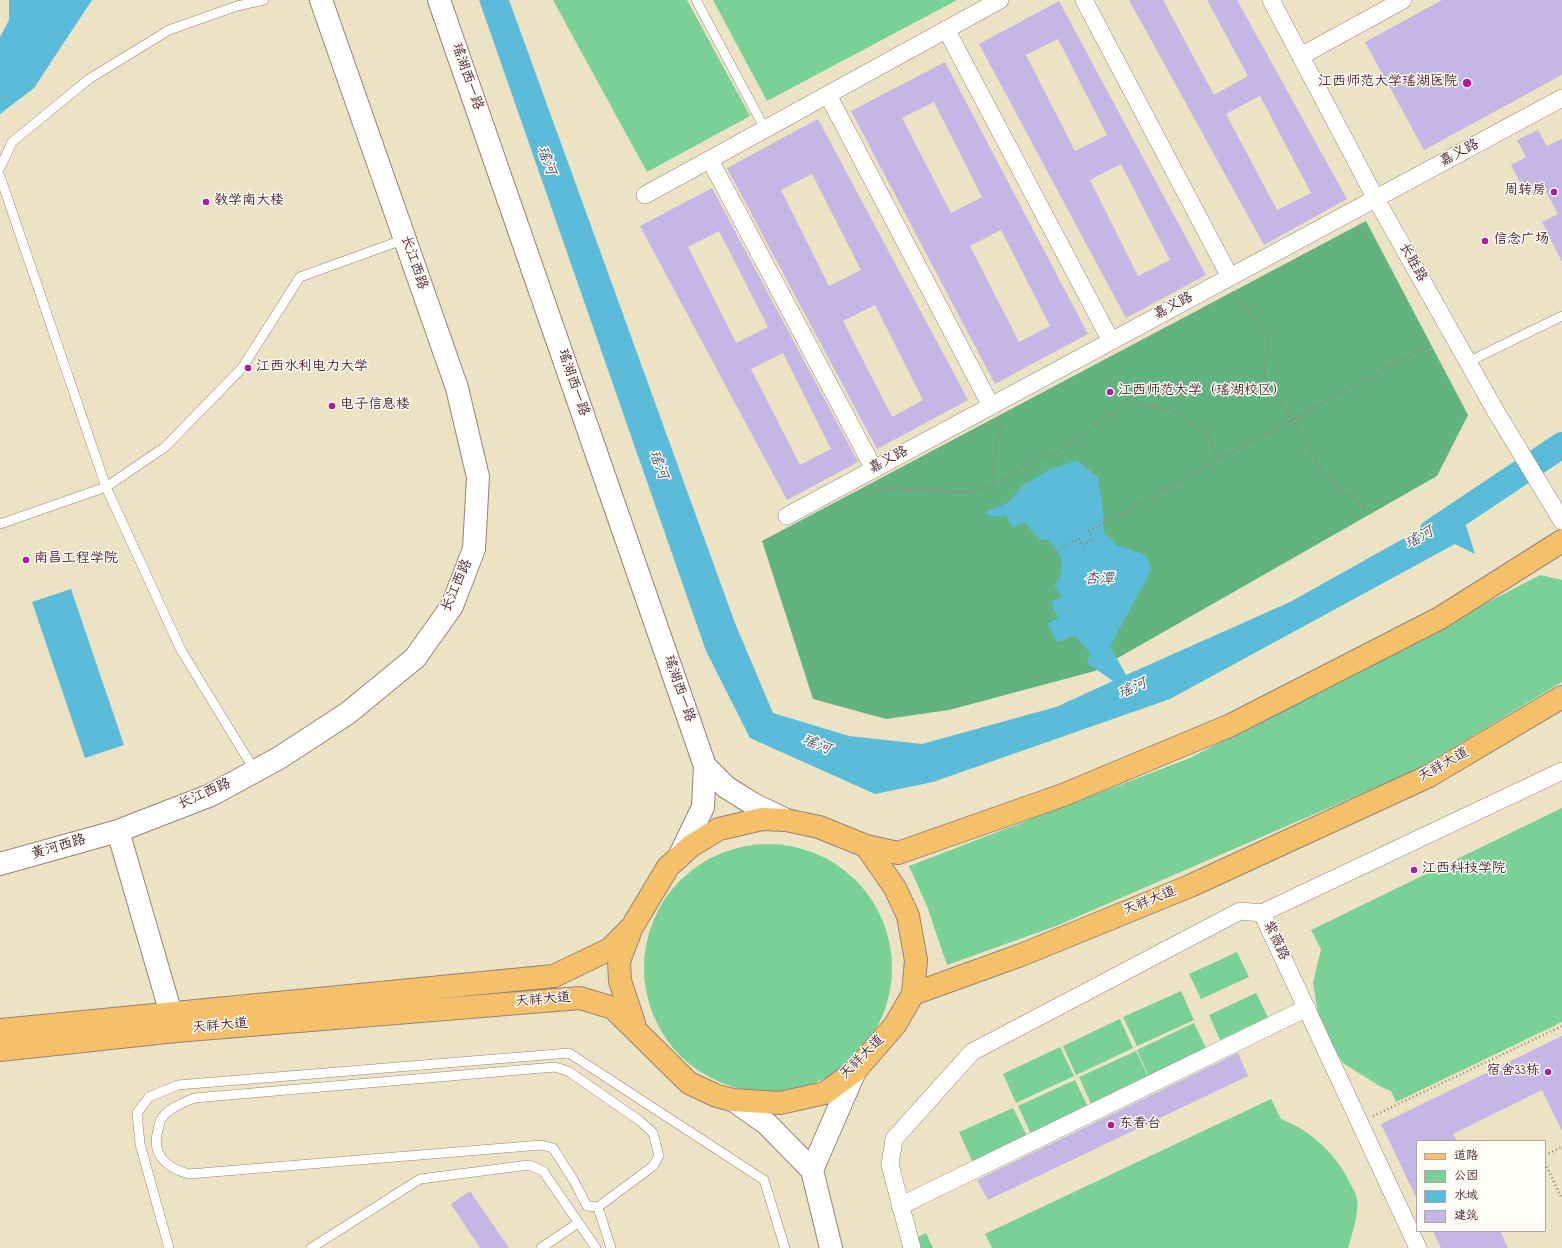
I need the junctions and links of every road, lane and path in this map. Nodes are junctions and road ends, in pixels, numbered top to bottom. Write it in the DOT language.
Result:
graph roads {
  1 [pos="264,0"];
  2 [pos="320,0"];
  3 [pos="439,0"];
  4 [pos="696,0"];
  5 [pos="1000,0"];
  6 [pos="1084,0"];
  7 [pos="1271,0"];
  8 [pos="1403,0"];
  9 [pos="946,29"];
  10 [pos="1301,56"];
  11 [pos="828,95"];
  12 [pos="1562,98"];
  13 [pos="765,130"];
  14 [pos="710,160"];
  15 [pos="0,168"];
  16 [pos="0,176"];
  17 [pos="645,196"];
  18 [pos="1376,198"];
  19 [pos="405,239"];
  20 [pos="1230,278"];
  21 [pos="1562,316"];
  22 [pos="1111,341"];
  23 [pos="1425,347"];
  24 [pos="1468,362"];
  25 [pos="997,412"];
  26 [pos="1291,420"];
  27 [pos="1219,459"];
  28 [pos="874,469"];
  29 [pos="992,485"];
  30 [pos="106,487"];
  31 [pos="878,488"];
  32 [pos="1365,509"];
  33 [pos="1558,514"];
  34 [pos="787,516"];
  35 [pos="0,524"];
  36 [pos="1562,541"];
  37 [pos="1054,552"];
  38 [pos="1562,697"];
  39 [pos="705,766"];
  40 [pos="256,770"];
  41 [pos="1562,771"];
  42 [pos="786,820"];
  43 [pos="118,831"];
  44 [pos="866,846"];
  45 [pos="679,857"];
  46 [pos="0,864"];
  47 [pos="1262,912"];
  48 [pos="632,927"];
  49 [pos="913,994"];
  50 [pos="1307,1008"];
  51 [pos="173,1022"];
  52 [pos="1562,1026"];
  53 [pos="0,1030"];
  54 [pos="637,1032"];
  55 [pos="0,1050"];
  56 [pos="855,1071"];
  57 [pos="733,1100"];
  58 [pos="1360,1122"];
  59 [pos="1562,1147"];
  60 [pos="1546,1155"];
  61 [pos="1546,1165"];
  62 [pos="812,1170"];
  63 [pos="1562,1199"];
  64 [pos="900,1206"];
  65 [pos="598,1207"];
  66 [pos="578,1223"];
  67 [pos="169,1248"];
  68 [pos="311,1248"];
  69 [pos="541,1248"];
  70 [pos="596,1248"];
  71 [pos="611,1248"];
  72 [pos="785,1248"];
  73 [pos="831,1248"];
  74 [pos="912,1248"];
  75 [pos="1418,1248"];
  1 -- 15 [label="lane"];
  2 -- 19 [label="street, 长江西路"];
  3 -- 39 [label="street, 瑶湖西一路"];
  4 -- 13 [label="lane"];
  5 -- 9 [label="street"];
  6 -- 20 [label="street"];
  7 -- 10 [label="street, 长胜路"];
  8 -- 10 [label="street"];
  9 -- 11 [label="street"];
  9 -- 22 [label="street"];
  10 -- 18 [label="street, 长胜路"];
  11 -- 13 [label="street"];
  11 -- 25 [label="street"];
  12 -- 18 [label="street, 嘉义路"];
  13 -- 14 [label="street"];
  14 -- 17 [label="street"];
  14 -- 28 [label="street"];
  16 -- 30 [label="lane"];
  18 -- 20 [label="street, 嘉义路"];
  18 -- 24 [label="street, 长胜路"];
  19 -- 30 [label="lane"];
  19 -- 40 [label="street, 长江西路"];
  20 -- 22 [label="street, 嘉义路"];
  20 -- 26 [label="path"];
  21 -- 24 [label="lane"];
  22 -- 25 [label="street, 嘉义路"];
  23 -- 26 [label="path"];
  24 -- 33 [label="street, 长胜路"];
  25 -- 28 [label="street, 嘉义路"];
  25 -- 29 [label="path"];
  26 -- 27 [label="path"];
  26 -- 32 [label="path"];
  27 -- 29 [label="path"];
  27 -- 37 [label="path"];
  28 -- 34 [label="street, 嘉义路"];
  29 -- 31 [label="path"];
  30 -- 35 [label="lane"];
  30 -- 40 [label="lane"];
  36 -- 44 [label="main road, 天祥大道"];
  38 -- 49 [label="main road, 天祥大道"];
  39 -- 42 [label="street"];
  39 -- 45 [label="street"];
  40 -- 43 [label="street, 长江西路"];
  41 -- 47 [label="street, 紫薇路"];
  42 -- 44 [label="main road, 天祥大道"];
  42 -- 45 [label="main road, 天祥大道"];
  43 -- 46 [label="street, 黄河西路"];
  43 -- 51 [label="street"];
  44 -- 49 [label="main road"];
  45 -- 48 [label="main road, 天祥大道"];
  47 -- 50 [label="street, 紫薇路"];
  47 -- 64 [label="street"];
  48 -- 51 [label="main road, 天祥大道"];
  48 -- 54 [label="main road"];
  49 -- 56 [label="main road, 天祥大道"];
  50 -- 58 [label="street, 紫薇路"];
  50 -- 64 [label="street"];
  51 -- 53 [label="main road, 天祥大道"];
  51 -- 54 [label="main road, 天祥大道"];
  51 -- 55 [label="main road, 天祥大道"];
  52 -- 58 [label="path"];
  54 -- 57 [label="main road, 天祥大道"];
  56 -- 57 [label="main road, 天祥大道"];
  56 -- 62 [label="street"];
  57 -- 62 [label="street"];
  58 -- 75 [label="street, 紫薇路"];
  59 -- 60 [label="path"];
  61 -- 63 [label="path"];
  62 -- 73 [label="street"];
  64 -- 74 [label="street"];
  65 -- 65 [label="lane"];
  65 -- 71 [label="lane"];
  66 -- 68 [label="lane"];
  66 -- 69 [label="lane"];
  66 -- 70 [label="lane"];
  67 -- 72 [label="lane"];
}
